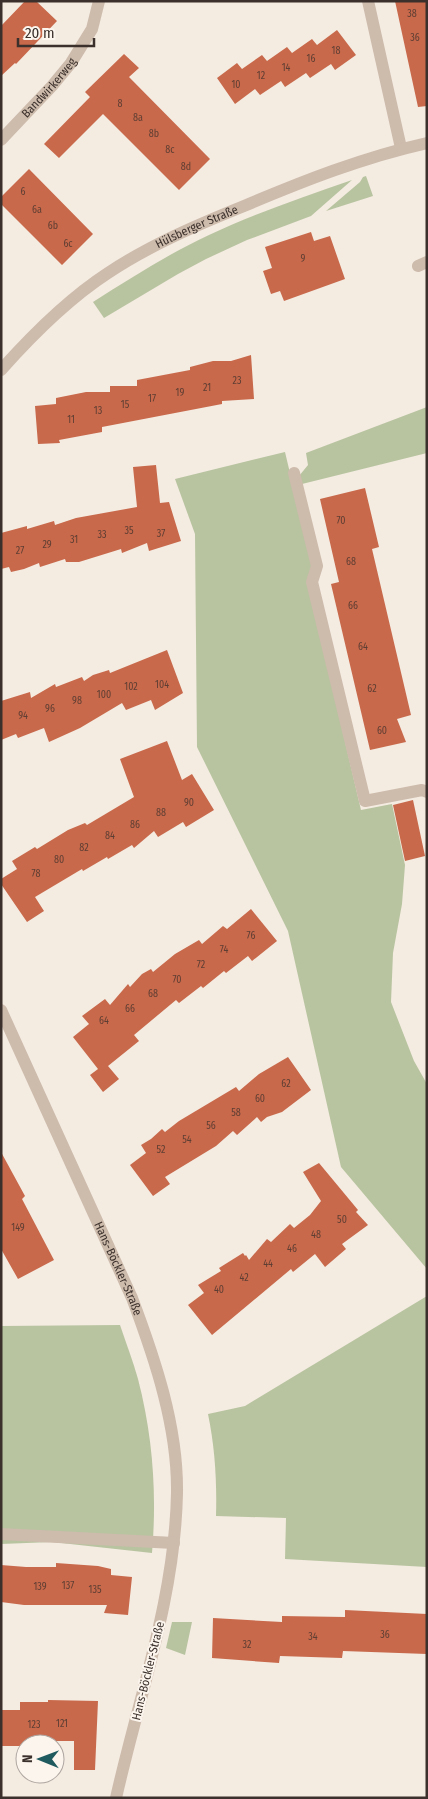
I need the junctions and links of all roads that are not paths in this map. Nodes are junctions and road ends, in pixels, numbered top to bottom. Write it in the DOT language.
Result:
graph roads {
  1 [pos="99,1"];
  2 [pos="368,1"];
  3 [pos="1,140"];
  4 [pos="427,143"];
  5 [pos="401,148"];
  6 [pos="1,370"];
  7 [pos="294,473"];
  8 [pos="427,792"];
  9 [pos="1,1010"];
  10 [pos="1,1534"];
  11 [pos="174,1543"];
  12 [pos="116,1798"];
  1 -- 3 [label="street, Bandwirkerweg"];
  2 -- 5 [label="street"];
  4 -- 5 [label="street, Hülsberger Straße"];
  5 -- 6 [label="street, Hülsberger Straße"];
  7 -- 8 [label="street"];
  9 -- 11 [label="street, Hans-Böckler-Straße"];
  10 -- 11 [label="street"];
  11 -- 12 [label="street, Hans-Böckler-Straße"];
}
